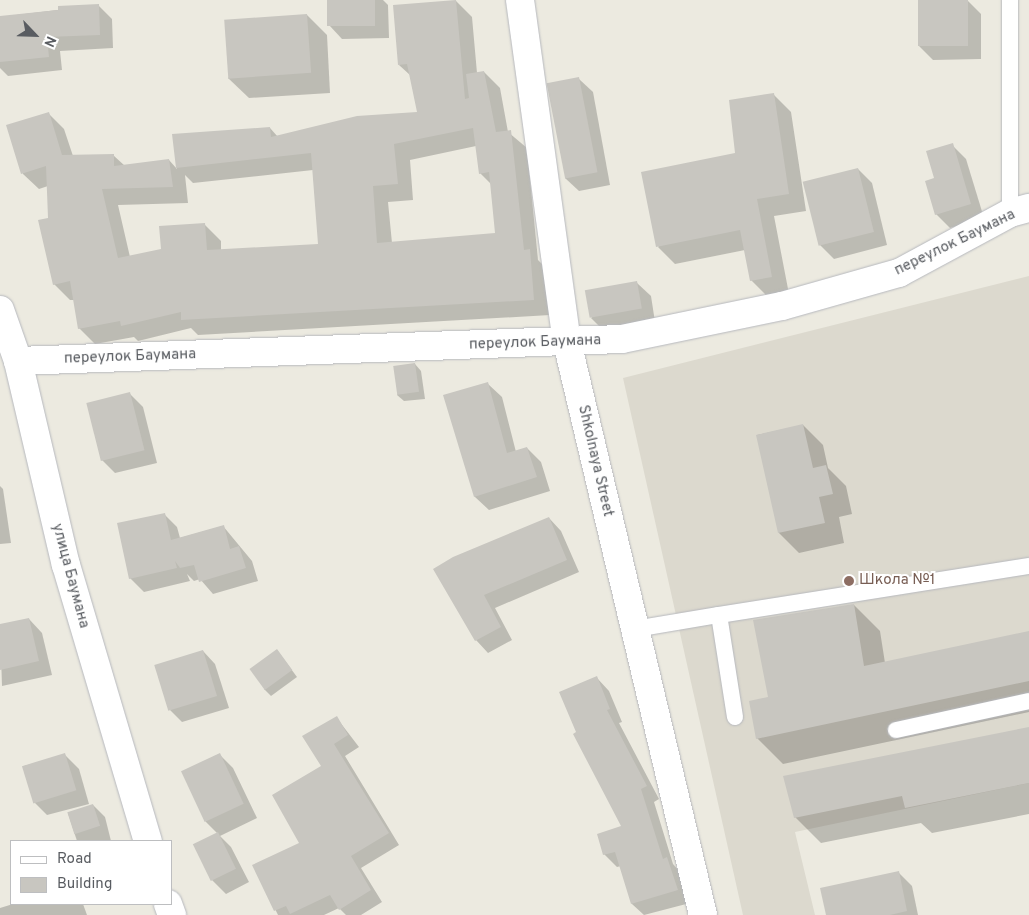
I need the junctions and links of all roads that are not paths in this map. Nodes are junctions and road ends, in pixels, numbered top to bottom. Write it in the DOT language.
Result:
graph roads {
  1 [pos="520,0"];
  2 [pos="1010,0"];
  3 [pos="1020,211"];
  4 [pos="0,310"];
  5 [pos="567,342"];
  6 [pos="18,361"];
  7 [pos="1029,566"];
  8 [pos="719,615"];
  9 [pos="635,629"];
  10 [pos="1029,700"];
  11 [pos="735,717"];
  12 [pos="896,730"];
  13 [pos="148,840"];
  14 [pos="703,915"];
  1 -- 5 [label="street, Shkolnaya Street"];
  2 -- 3 [label="lane"];
  3 -- 5 [label="street, переулок Баумана"];
  4 -- 6 [label="street, улица Баумана"];
  5 -- 6 [label="street, переулок Баумана"];
  5 -- 9 [label="street, Shkolnaya Street"];
  6 -- 13 [label="street, улица Баумана"];
  7 -- 8 [label="lane"];
  8 -- 9 [label="lane"];
  8 -- 11 [label="lane"];
  9 -- 14 [label="street, Shkolnaya Street"];
  10 -- 12 [label="lane"];
}
